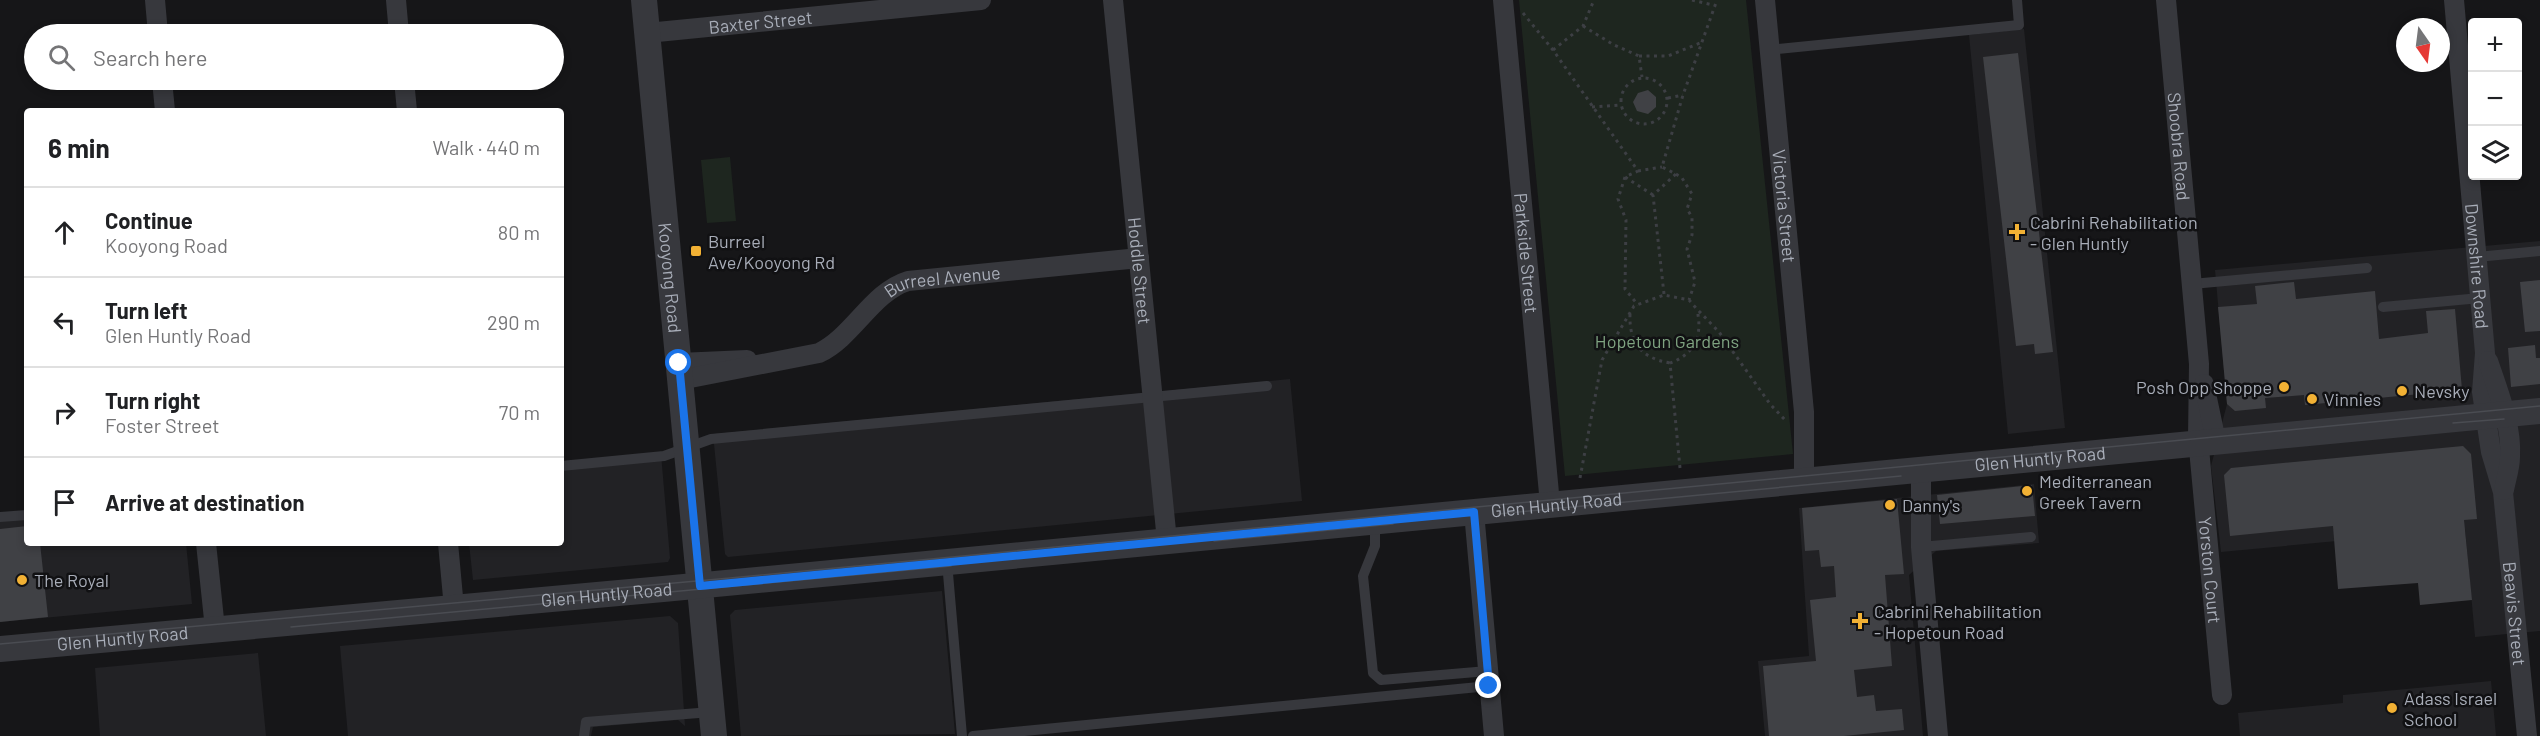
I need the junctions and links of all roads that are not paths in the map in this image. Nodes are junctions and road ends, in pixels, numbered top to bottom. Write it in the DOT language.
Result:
graph roads {
  1 [pos="154,0"];
  2 [pos="396,0"];
  3 [pos="644,0"];
  4 [pos="981,0"];
  5 [pos="1113,0"];
  6 [pos="1765,0"];
  7 [pos="2017,0"];
  8 [pos="2166,0"];
  9 [pos="2454,0"];
  10 [pos="1510,3"];
  11 [pos="157,24"];
  12 [pos="398,24"];
  13 [pos="647,33"];
  14 [pos="1769,50"];
  15 [pos="163,90"];
  16 [pos="405,90"];
  17 [pos="165,108"];
  18 [pos="406,108"];
  19 [pos="2540,251"];
  20 [pos="2476,257"];
  21 [pos="1138,258"];
  22 [pos="2367,268"];
  23 [pos="2192,284"];
  24 [pos="2480,298"];
  25 [pos="2382,307"];
  26 [pos="680,371"];
  27 [pos="1266,386"];
  28 [pos="1152,397"];
  29 [pos="2540,411"];
  30 [pos="2495,415"];
  31 [pos="2207,441"];
  32 [pos="687,448"];
  33 [pos="564,466"];
  34 [pos="1914,469"];
  35 [pos="1812,479"];
  36 [pos="1550,504"];
  37 [pos="1474,512"];
  38 [pos="24,515"];
  39 [pos="0,517"];
  40 [pos="1375,521"];
  41 [pos="2031,537"];
  42 [pos="1167,541"];
  43 [pos="206,546"];
  44 [pos="448,546"];
  45 [pos="1921,547"];
  46 [pos="947,562"];
  47 [pos="700,586"];
  48 [pos="454,608"];
  49 [pos="215,629"];
  50 [pos="0,649"];
  51 [pos="1489,679"];
  52 [pos="2222,695"];
  53 [pos="713,724"];
  54 [pos="584,736"];
  55 [pos="962,736"];
  56 [pos="973,736"];
  57 [pos="1494,736"];
  58 [pos="1938,736"];
  59 [pos="2526,736"];
  1 -- 11 [label="street"];
  2 -- 12 [label="street"];
  3 -- 13 [label="street, Kooyong Road"];
  4 -- 13 [label="street, Baxter Street"];
  5 -- 21 [label="street, Hoddle Street"];
  6 -- 14 [label="street, Victoria Street"];
  7 -- 14 [label="lane"];
  8 -- 23 [label="street, Shoobra Road"];
  9 -- 20 [label="street, Downshire Road"];
  10 -- 36 [label="street, Parkside Street"];
  13 -- 26 [label="street, Kooyong Road"];
  14 -- 35 [label="street, Victoria Street"];
  15 -- 17 [label="street"];
  16 -- 18 [label="street"];
  19 -- 20 [label="lane"];
  20 -- 24 [label="street, Downshire Road"];
  21 -- 26 [label="street, Burreel Avenue"];
  21 -- 28 [label="street, Hoddle Street"];
  22 -- 23 [label="lane"];
  23 -- 31 [label="street, Shoobra Road"];
  24 -- 25 [label="lane"];
  24 -- 30 [label="street, Downshire Road"];
  26 -- 32 [label="street, Kooyong Road"];
  27 -- 28 [label="lane"];
  28 -- 32 [label="lane"];
  28 -- 42 [label="street, Hoddle Street"];
  29 -- 30 [label="street, Glen Huntly Road"];
  30 -- 31 [label="street, Glen Huntly Road"];
  30 -- 59 [label="street, Beavis Street"];
  31 -- 34 [label="street, Glen Huntly Road"];
  31 -- 52 [label="street, Yorston Court"];
  32 -- 33 [label="lane"];
  32 -- 47 [label="street, Kooyong Road"];
  34 -- 35 [label="street, Glen Huntly Road"];
  34 -- 45 [label="street"];
  35 -- 36 [label="street, Glen Huntly Road"];
  36 -- 37 [label="street, Glen Huntly Road"];
  37 -- 40 [label="street, Glen Huntly Road"];
  37 -- 51 [label="street"];
  38 -- 39 [label="lane"];
  40 -- 42 [label="street, Glen Huntly Road"];
  40 -- 51 [label="lane"];
  41 -- 45 [label="lane"];
  42 -- 46 [label="street, Glen Huntly Road"];
  43 -- 49 [label="street"];
  44 -- 48 [label="street"];
  45 -- 58 [label="street"];
  46 -- 47 [label="street, Glen Huntly Road"];
  46 -- 55 [label="lane"];
  47 -- 48 [label="street, Glen Huntly Road"];
  47 -- 53 [label="street, Kooyong Road"];
  48 -- 49 [label="street, Glen Huntly Road"];
  49 -- 50 [label="street, Glen Huntly Road"];
  51 -- 56 [label="lane"];
  51 -- 57 [label="street"];
  53 -- 54 [label="lane"];
}
